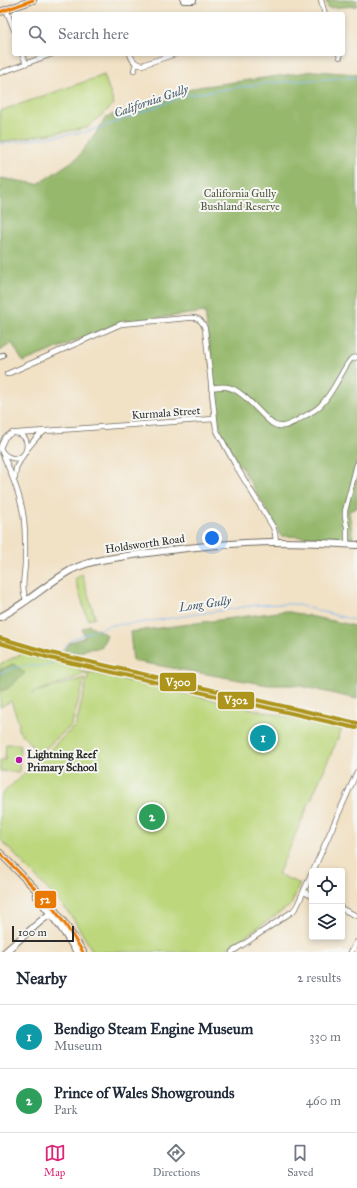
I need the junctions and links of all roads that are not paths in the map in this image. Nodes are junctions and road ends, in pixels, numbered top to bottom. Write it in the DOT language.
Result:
graph roads {
  1 [pos="33,0"];
  2 [pos="184,0"];
  3 [pos="193,0"];
  4 [pos="321,0"];
  5 [pos="3,11"];
  6 [pos="324,12"];
  7 [pos="12,27"];
  8 [pos="23,56"];
  9 [pos="46,56"];
  10 [pos="131,56"];
  11 [pos="169,56"];
  12 [pos="26,63"];
  13 [pos="136,64"];
  14 [pos="134,70"];
  15 [pos="0,72"];
  16 [pos="357,356"];
  17 [pos="7,374"];
  18 [pos="211,388"];
  19 [pos="214,419"];
  20 [pos="52,430"];
  21 [pos="17,433"];
  22 [pos="2,452"];
  23 [pos="25,452"];
  24 [pos="357,464"];
  25 [pos="15,482"];
  26 [pos="276,542"];
  27 [pos="347,544"];
  28 [pos="357,545"];
  29 [pos="27,601"];
  30 [pos="0,617"];
  31 [pos="357,772"];
  32 [pos="0,853"];
  33 [pos="314,868"];
  34 [pos="309,880"];
  35 [pos="304,892"];
  36 [pos="309,894"];
  37 [pos="345,910"];
  38 [pos="54,914"];
  39 [pos="357,916"];
  40 [pos="357,942"];
  41 [pos="5,952"];
  42 [pos="11,952"];
  43 [pos="77,952"];
  44 [pos="83,952"];
  45 [pos="232,952"];
  46 [pos="351,952"];
  1 -- 5 [label="main road"];
  2 -- 3 [label="main road"];
  4 -- 6 [label="street"];
  5 -- 7 [label="street"];
  8 -- 12 [label="street"];
  9 -- 12 [label="street"];
  10 -- 13 [label="street"];
  11 -- 13 [label="street"];
  12 -- 15 [label="street"];
  13 -- 14 [label="street"];
  16 -- 18 [label="street"];
  17 -- 18 [label="street"];
  18 -- 19 [label="street"];
  19 -- 20 [label="street, Kurmala Street"];
  19 -- 26 [label="street, Kurmala Street"];
  20 -- 21 [label="street, Kurmala Street"];
  20 -- 23 [label="street, Kurmala Street"];
  21 -- 22 [label="street"];
  21 -- 23 [label="street"];
  22 -- 23 [label="street"];
  22 -- 25 [label="street"];
  23 -- 25 [label="street, Kurmala Street"];
  24 -- 27 [label="street"];
  25 -- 29 [label="street"];
  26 -- 27 [label="main road, Holdsworth Road"];
  26 -- 29 [label="main road, Holdsworth Road"];
  27 -- 28 [label="main road, Holdsworth Road"];
  29 -- 30 [label="main road, Holdsworth Road"];
  31 -- 33 [label="street"];
  32 -- 38 [label="main road"];
  34 -- 35 [label="street"];
  35 -- 36 [label="street"];
  35 -- 45 [label="street"];
  37 -- 39 [label="street"];
  38 -- 41 [label="main road"];
  38 -- 42 [label="main road"];
  38 -- 43 [label="main road"];
  38 -- 44 [label="main road"];
  40 -- 46 [label="street"];
}
